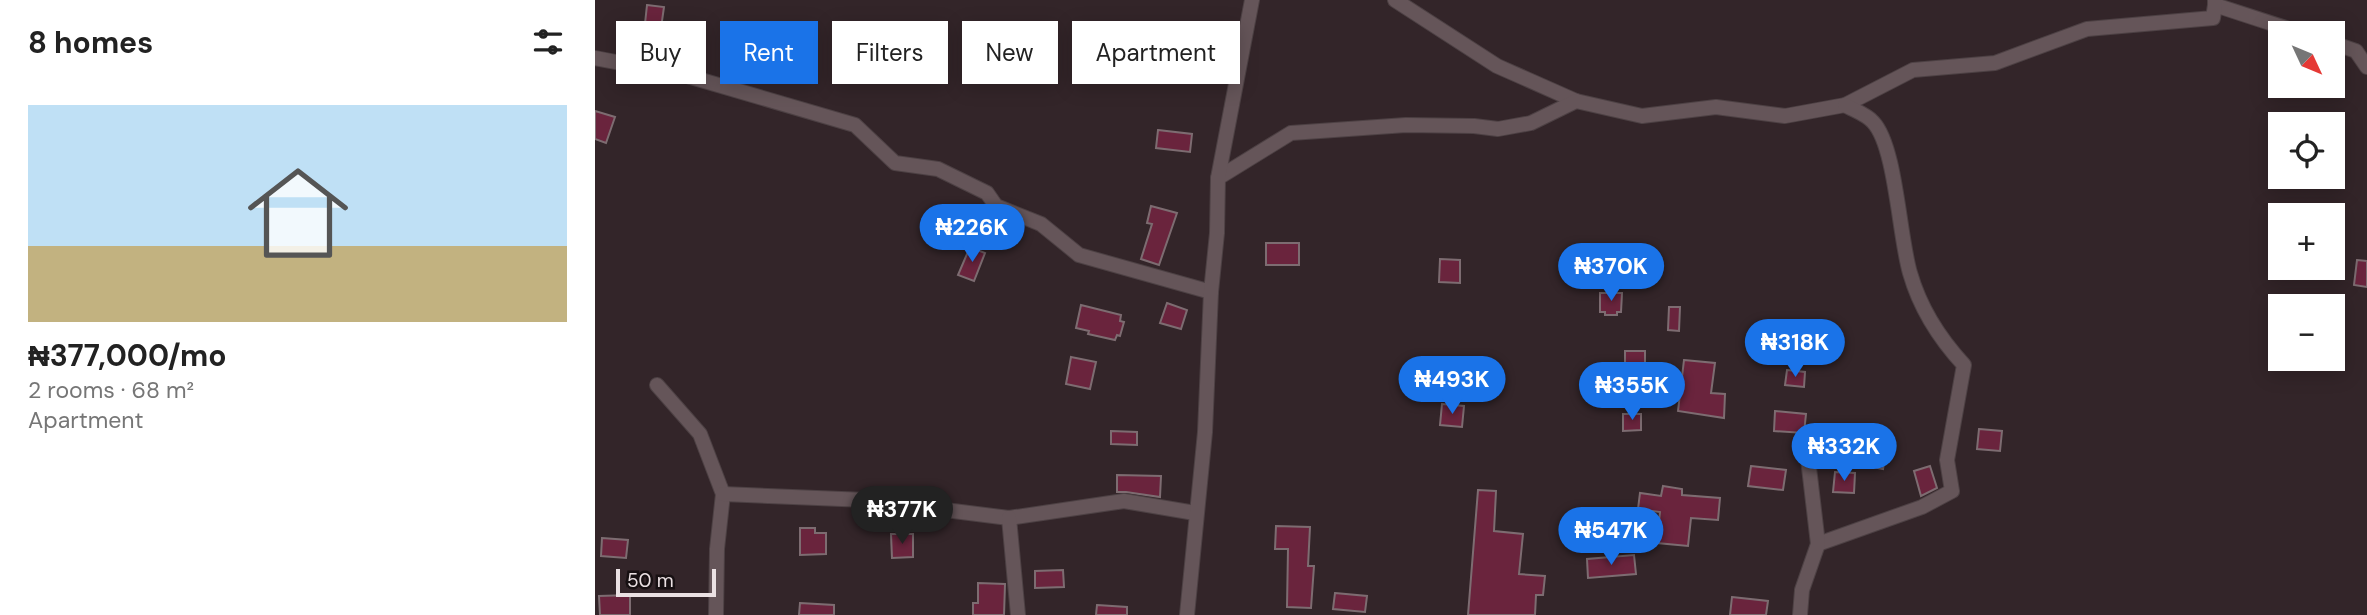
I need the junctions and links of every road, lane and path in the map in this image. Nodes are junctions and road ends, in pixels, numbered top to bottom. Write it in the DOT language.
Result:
graph roads {
  1 [pos="1252,0"];
  2 [pos="1395,0"];
  3 [pos="2215,3"];
  4 [pos="2268,21"];
  5 [pos="2345,47"];
  6 [pos="595,58"];
  7 [pos="2367,67"];
  8 [pos="1576,101"];
  9 [pos="1845,105"];
  10 [pos="1218,178"];
  11 [pos="1212,292"];
  12 [pos="657,385"];
  13 [pos="1807,442"];
  14 [pos="723,494"];
  15 [pos="1195,513"];
  16 [pos="1009,518"];
  17 [pos="1818,544"];
  18 [pos="716,615"];
  19 [pos="1018,615"];
  20 [pos="1187,615"];
  21 [pos="1800,615"];
  1 -- 10 [label="street"];
  2 -- 8 [label="street"];
  3 -- 4 [label="street"];
  3 -- 9 [label="street"];
  5 -- 7 [label="street"];
  6 -- 11 [label="street"];
  8 -- 9 [label="street"];
  8 -- 10 [label="street"];
  9 -- 17 [label="street"];
  10 -- 11 [label="street"];
  11 -- 15 [label="street"];
  12 -- 14 [label="street"];
  13 -- 17 [label="street"];
  14 -- 16 [label="street"];
  14 -- 18 [label="street"];
  15 -- 16 [label="street"];
  15 -- 20 [label="street"];
  16 -- 19 [label="street"];
  17 -- 21 [label="street"];
}
